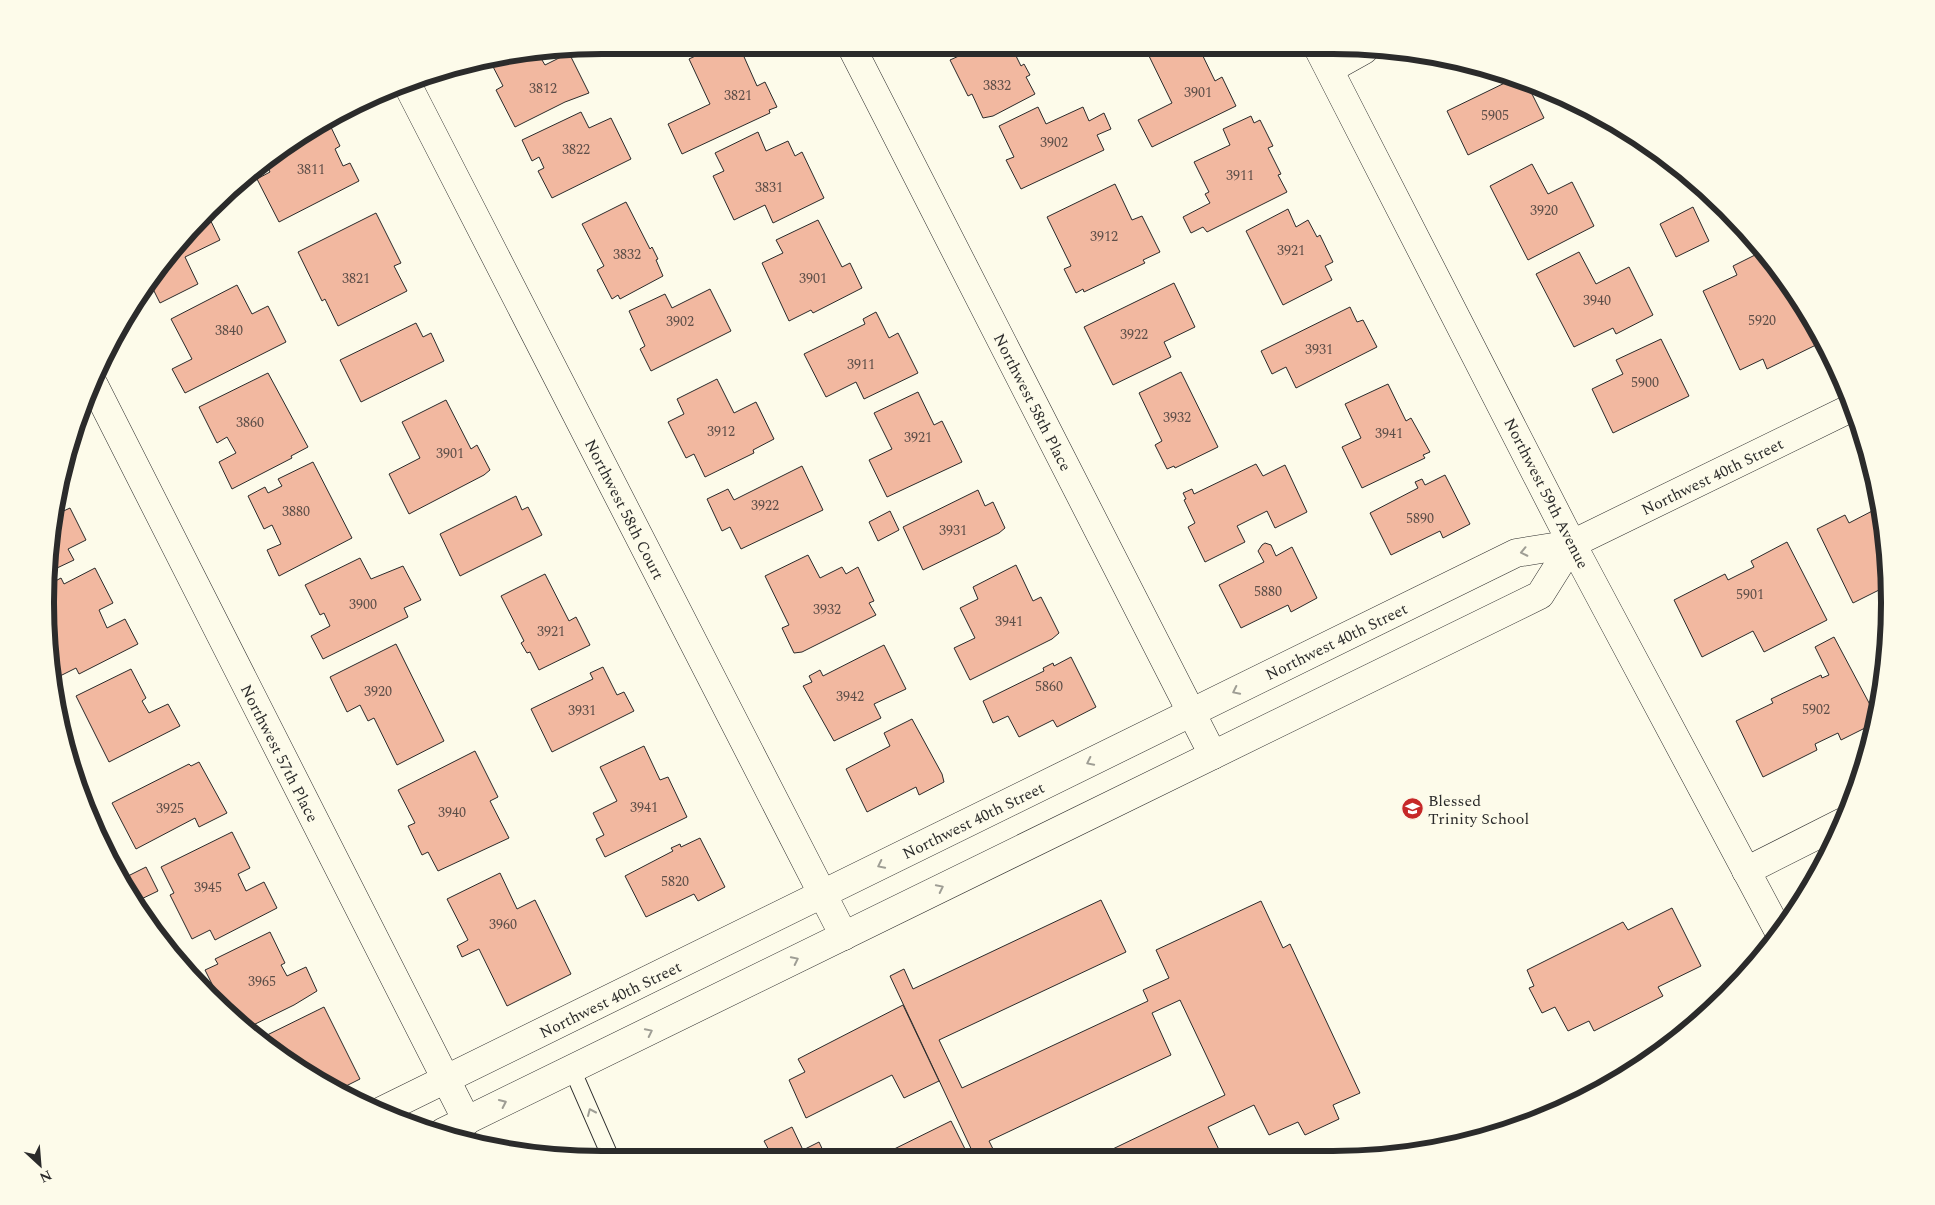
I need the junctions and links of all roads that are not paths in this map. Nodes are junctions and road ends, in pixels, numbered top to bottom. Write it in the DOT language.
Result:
graph roads {
  1 [pos="855,54"];
  2 [pos="1346,54"];
  3 [pos="1324,60"];
  4 [pos="410,89"];
  5 [pos="97,391"];
  6 [pos="1846,410"];
  7 [pos="1572,544"];
  8 [pos="1192,712"];
  9 [pos="1213,755"];
  10 [pos="1833,827"];
  11 [pos="1746,871"];
  12 [pos="823,894"];
  13 [pos="1776,926"];
  14 [pos="844,936"];
  15 [pos="572,1069"];
  16 [pos="446,1079"];
  17 [pos="389,1107"];
  18 [pos="455,1126"];
  19 [pos="608,1151"];
  1 -- 8 [label="street, Northwest 58th Place"];
  2 -- 3 [label="street"];
  3 -- 7 [label="street, Northwest 59th Avenue"];
  4 -- 12 [label="street, Northwest 58th Court"];
  5 -- 16 [label="street, Northwest 57th Place"];
  6 -- 7 [label="street, Northwest 40th Street"];
  7 -- 8 [label="street, Northwest 40th Street, one-way"];
  7 -- 9 [label="street"];
  7 -- 11 [label="street, Northwest 59th Avenue"];
  8 -- 9 [label="street, Northwest 58th Place"];
  8 -- 12 [label="street, Northwest 40th Street, one-way"];
  14 -- 9 [label="street, one-way"];
  10 -- 11 [label="street"];
  11 -- 13 [label="street, Northwest 59th Avenue"];
  12 -- 14 [label="street, Northwest 58th Court"];
  12 -- 16 [label="street, Northwest 40th Street"];
  15 -- 14 [label="street, one-way"];
  18 -- 15 [label="street, one-way"];
  19 -- 15 [label="lane, one-way"];
  16 -- 17 [label="street, Northwest 40th Street"];
  16 -- 18 [label="street, Northwest 57th Place"];
}
